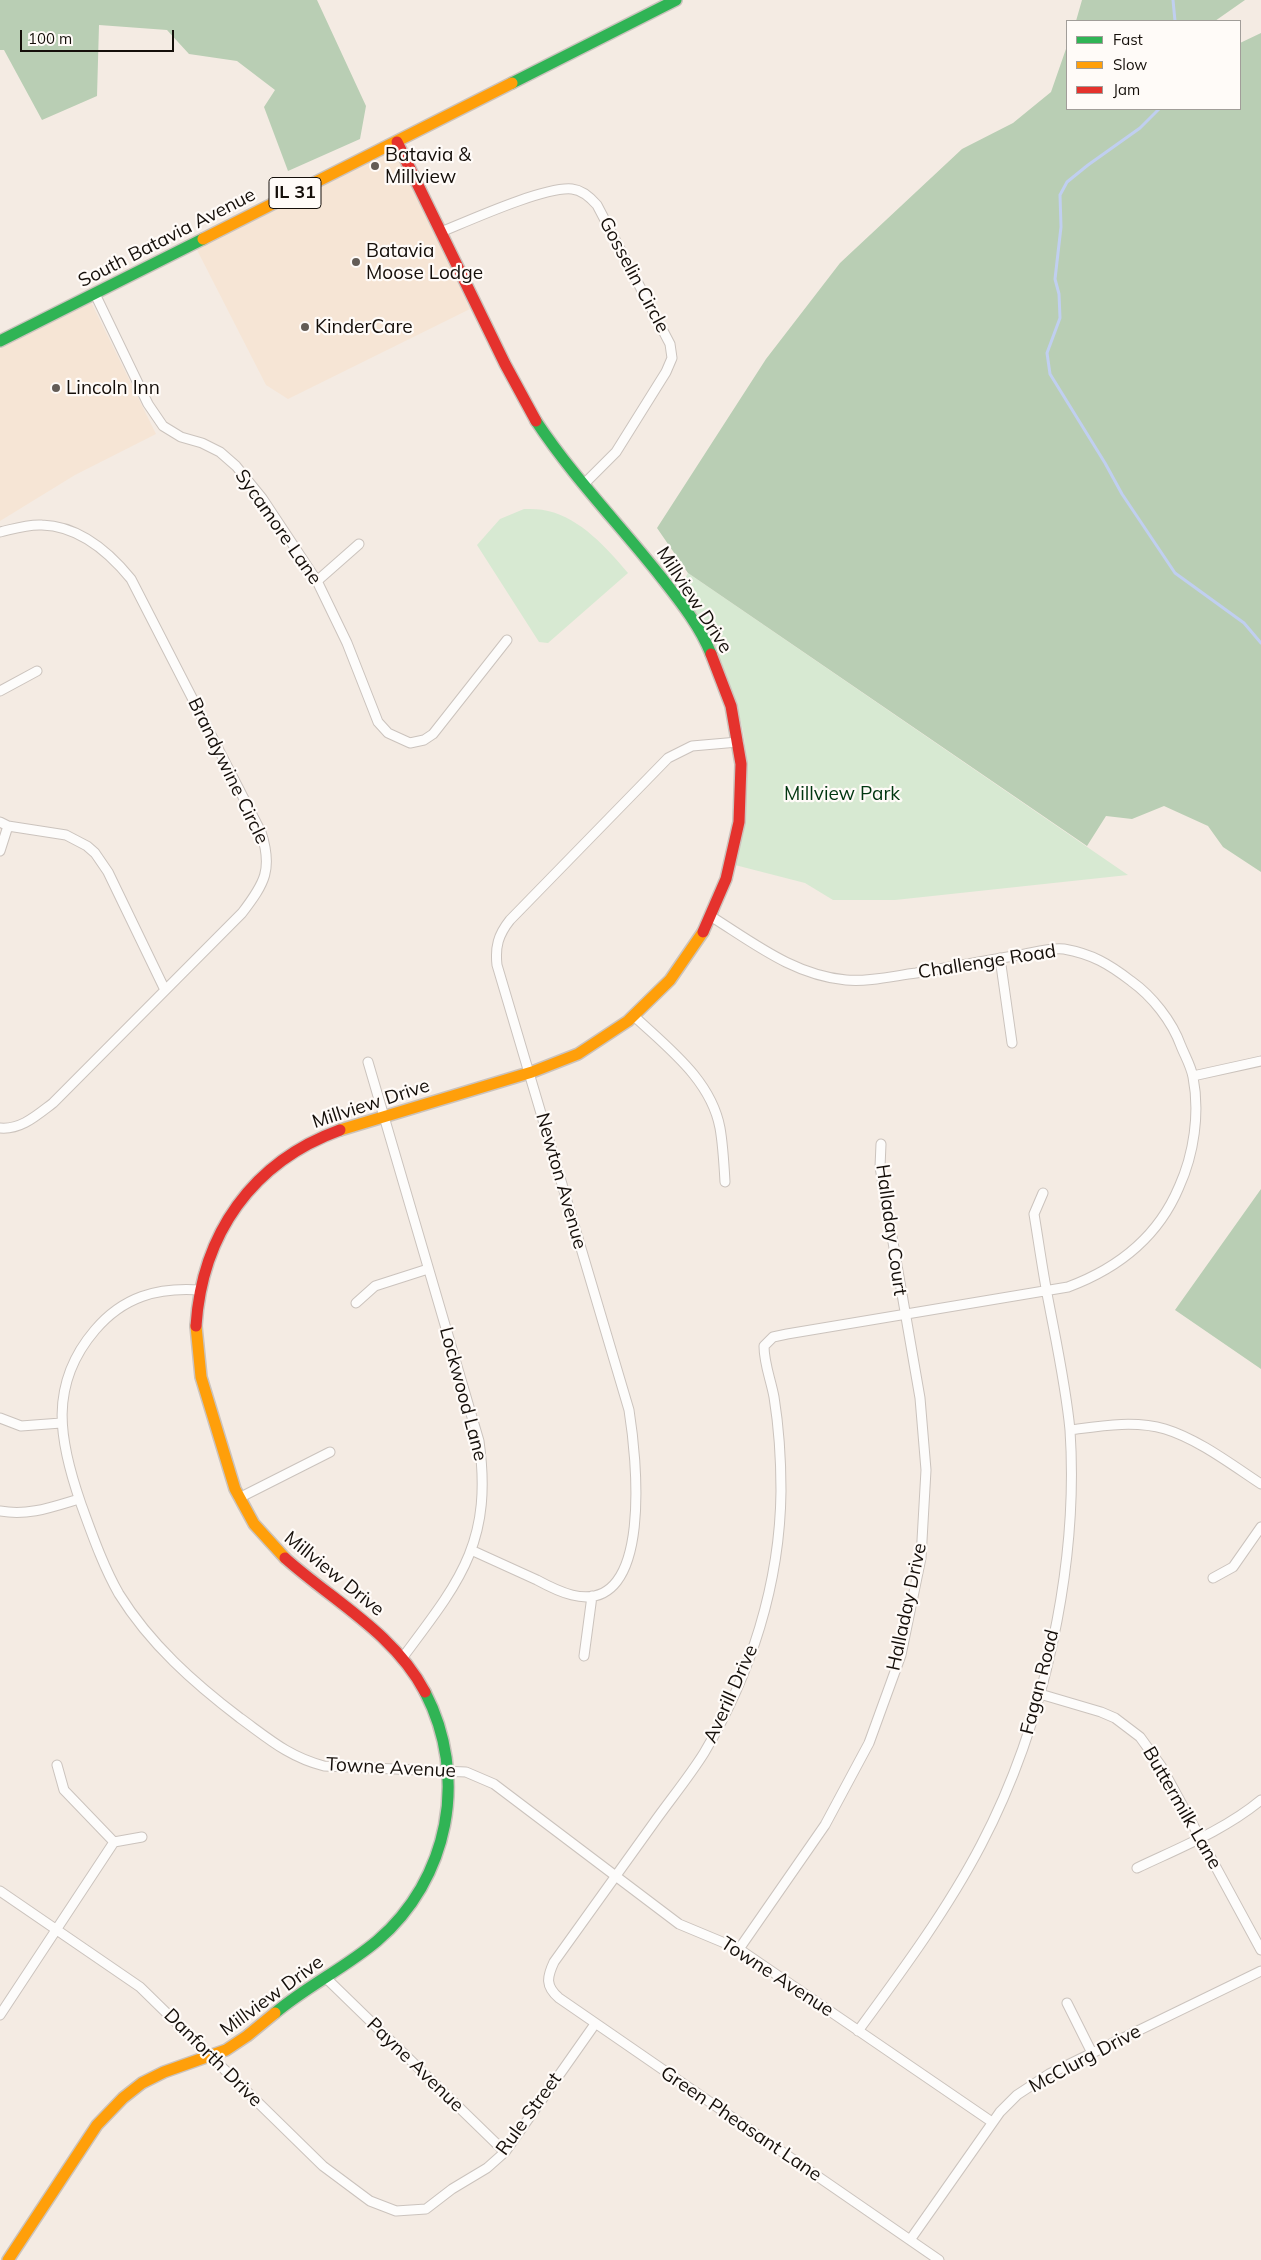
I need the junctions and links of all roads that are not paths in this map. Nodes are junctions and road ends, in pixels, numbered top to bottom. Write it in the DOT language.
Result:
graph roads {
  1 [pos="676,0"];
  2 [pos="397,142"];
  3 [pos="441,232"];
  4 [pos="95,294"];
  5 [pos="0,340"];
  6 [pos="584,484"];
  7 [pos="0,532"];
  8 [pos="359,544"];
  9 [pos="317,581"];
  10 [pos="507,640"];
  11 [pos="37,671"];
  12 [pos="0,691"];
  13 [pos="738,742"];
  14 [pos="4,824"];
  15 [pos="0,852"];
  16 [pos="712,917"];
  17 [pos="1000,958"];
  18 [pos="165,990"];
  19 [pos="635,1017"];
  20 [pos="1012,1043"];
  21 [pos="1261,1061"];
  22 [pos="368,1062"];
  23 [pos="529,1073"];
  24 [pos="1193,1076"];
  25 [pos="383,1117"];
  26 [pos="0,1128"];
  27 [pos="881,1144"];
  28 [pos="725,1182"];
  29 [pos="1043,1193"];
  30 [pos="428,1270"];
  31 [pos="200,1290"];
  32 [pos="1046,1291"];
  33 [pos="356,1304"];
  34 [pos="904,1316"];
  35 [pos="764,1359"];
  36 [pos="0,1418"];
  37 [pos="61,1423"];
  38 [pos="1070,1430"];
  39 [pos="330,1452"];
  40 [pos="1261,1484"];
  41 [pos="239,1498"];
  42 [pos="79,1499"];
  43 [pos="0,1511"];
  44 [pos="1261,1527"];
  45 [pos="472,1550"];
  46 [pos="1213,1578"];
  47 [pos="592,1596"];
  48 [pos="584,1656"];
  49 [pos="403,1657"];
  50 [pos="1040,1694"];
  51 [pos="57,1765"];
  52 [pos="449,1770"];
  53 [pos="1261,1800"];
  54 [pos="142,1836"];
  55 [pos="1199,1838"];
  56 [pos="114,1842"];
  57 [pos="1137,1868"];
  58 [pos="616,1876"];
  59 [pos="0,1891"];
  60 [pos="57,1928"];
  61 [pos="739,1949"];
  62 [pos="1261,1950"];
  63 [pos="1261,1971"];
  64 [pos="326,1978"];
  65 [pos="547,1983"];
  66 [pos="1067,2003"];
  67 [pos="0,2015"];
  68 [pos="595,2024"];
  69 [pos="858,2031"];
  70 [pos="1092,2053"];
  71 [pos="212,2057"];
  72 [pos="992,2122"];
  73 [pos="504,2152"];
  74 [pos="426,2209"];
  75 [pos="910,2240"];
  76 [pos="8,2260"];
  77 [pos="939,2260"];
  1 -- 2 [label="street, South Batavia Avenue / IL 31"];
  2 -- 3 [label="street, Millview Drive"];
  2 -- 4 [label="street, South Batavia Avenue / IL 31"];
  3 -- 6 [label="street, Millview Drive"];
  3 -- 6 [label="street, Gosselin Circle"];
  4 -- 5 [label="street, South Batavia Avenue / IL 31"];
  4 -- 9 [label="street, Sycamore Lane"];
  6 -- 13 [label="street, Millview Drive"];
  7 -- 18 [label="street, Brandywine Circle"];
  8 -- 9 [label="street"];
  9 -- 10 [label="street, Sycamore Lane"];
  11 -- 12 [label="street"];
  13 -- 16 [label="street, Millview Drive"];
  13 -- 23 [label="street, Newton Avenue"];
  14 -- 15 [label="street"];
  14 -- 18 [label="street"];
  16 -- 17 [label="street, Challenge Road"];
  16 -- 19 [label="street, Millview Drive"];
  17 -- 20 [label="street"];
  17 -- 24 [label="street, Challenge Road"];
  18 -- 26 [label="street, Brandywine Circle"];
  19 -- 23 [label="street, Millview Drive"];
  19 -- 28 [label="street"];
  21 -- 24 [label="street"];
  22 -- 25 [label="street, Lockwood Lane"];
  23 -- 25 [label="street, Millview Drive"];
  23 -- 47 [label="street, Newton Avenue"];
  24 -- 32 [label="street, Challenge Road"];
  25 -- 30 [label="street, Lockwood Lane"];
  25 -- 31 [label="street, Millview Drive"];
  27 -- 34 [label="street, Halladay Court"];
  29 -- 32 [label="street, Fagan Road"];
  30 -- 33 [label="street"];
  30 -- 45 [label="street, Lockwood Lane"];
  31 -- 37 [label="street, Towne Avenue"];
  31 -- 41 [label="street, Millview Drive"];
  32 -- 34 [label="street, Challenge Road"];
  32 -- 38 [label="street, Fagan Road"];
  34 -- 35 [label="street, Challenge Road"];
  34 -- 61 [label="street, Halladay Drive"];
  35 -- 58 [label="street, Averill Drive"];
  36 -- 37 [label="street"];
  37 -- 42 [label="street, Towne Avenue"];
  38 -- 40 [label="street"];
  38 -- 50 [label="street, Fagan Road"];
  39 -- 41 [label="street"];
  41 -- 49 [label="street, Millview Drive"];
  42 -- 43 [label="street"];
  42 -- 52 [label="street, Towne Avenue"];
  44 -- 46 [label="street"];
  45 -- 47 [label="street"];
  45 -- 49 [label="street, Lockwood Lane"];
  47 -- 48 [label="street"];
  49 -- 52 [label="street, Millview Drive"];
  50 -- 55 [label="street, Buttermilk Lane"];
  50 -- 69 [label="street, Fagan Road"];
  51 -- 56 [label="street"];
  52 -- 58 [label="street, Towne Avenue"];
  52 -- 64 [label="street, Millview Drive"];
  53 -- 55 [label="street"];
  54 -- 56 [label="street"];
  55 -- 57 [label="street"];
  55 -- 62 [label="street, Buttermilk Lane"];
  56 -- 60 [label="street"];
  58 -- 61 [label="street, Towne Avenue"];
  58 -- 65 [label="street, Averill Drive"];
  59 -- 60 [label="street, Danforth Drive"];
  60 -- 67 [label="street"];
  60 -- 71 [label="street, Danforth Drive"];
  61 -- 69 [label="street, Towne Avenue"];
  63 -- 70 [label="street, McClurg Drive"];
  64 -- 71 [label="street, Millview Drive"];
  64 -- 73 [label="street, Payne Avenue"];
  65 -- 68 [label="street, Green Pheasant Lane"];
  66 -- 70 [label="street"];
  68 -- 73 [label="street, Rule Street"];
  68 -- 75 [label="street, Green Pheasant Lane"];
  69 -- 72 [label="street, Towne Avenue"];
  70 -- 72 [label="street, McClurg Drive"];
  71 -- 74 [label="street, Danforth Drive"];
  71 -- 76 [label="street, Millview Drive"];
  72 -- 75 [label="street, McClurg Drive"];
  73 -- 74 [label="street, Rule Street"];
  75 -- 77 [label="street, Green Pheasant Lane"];
}
